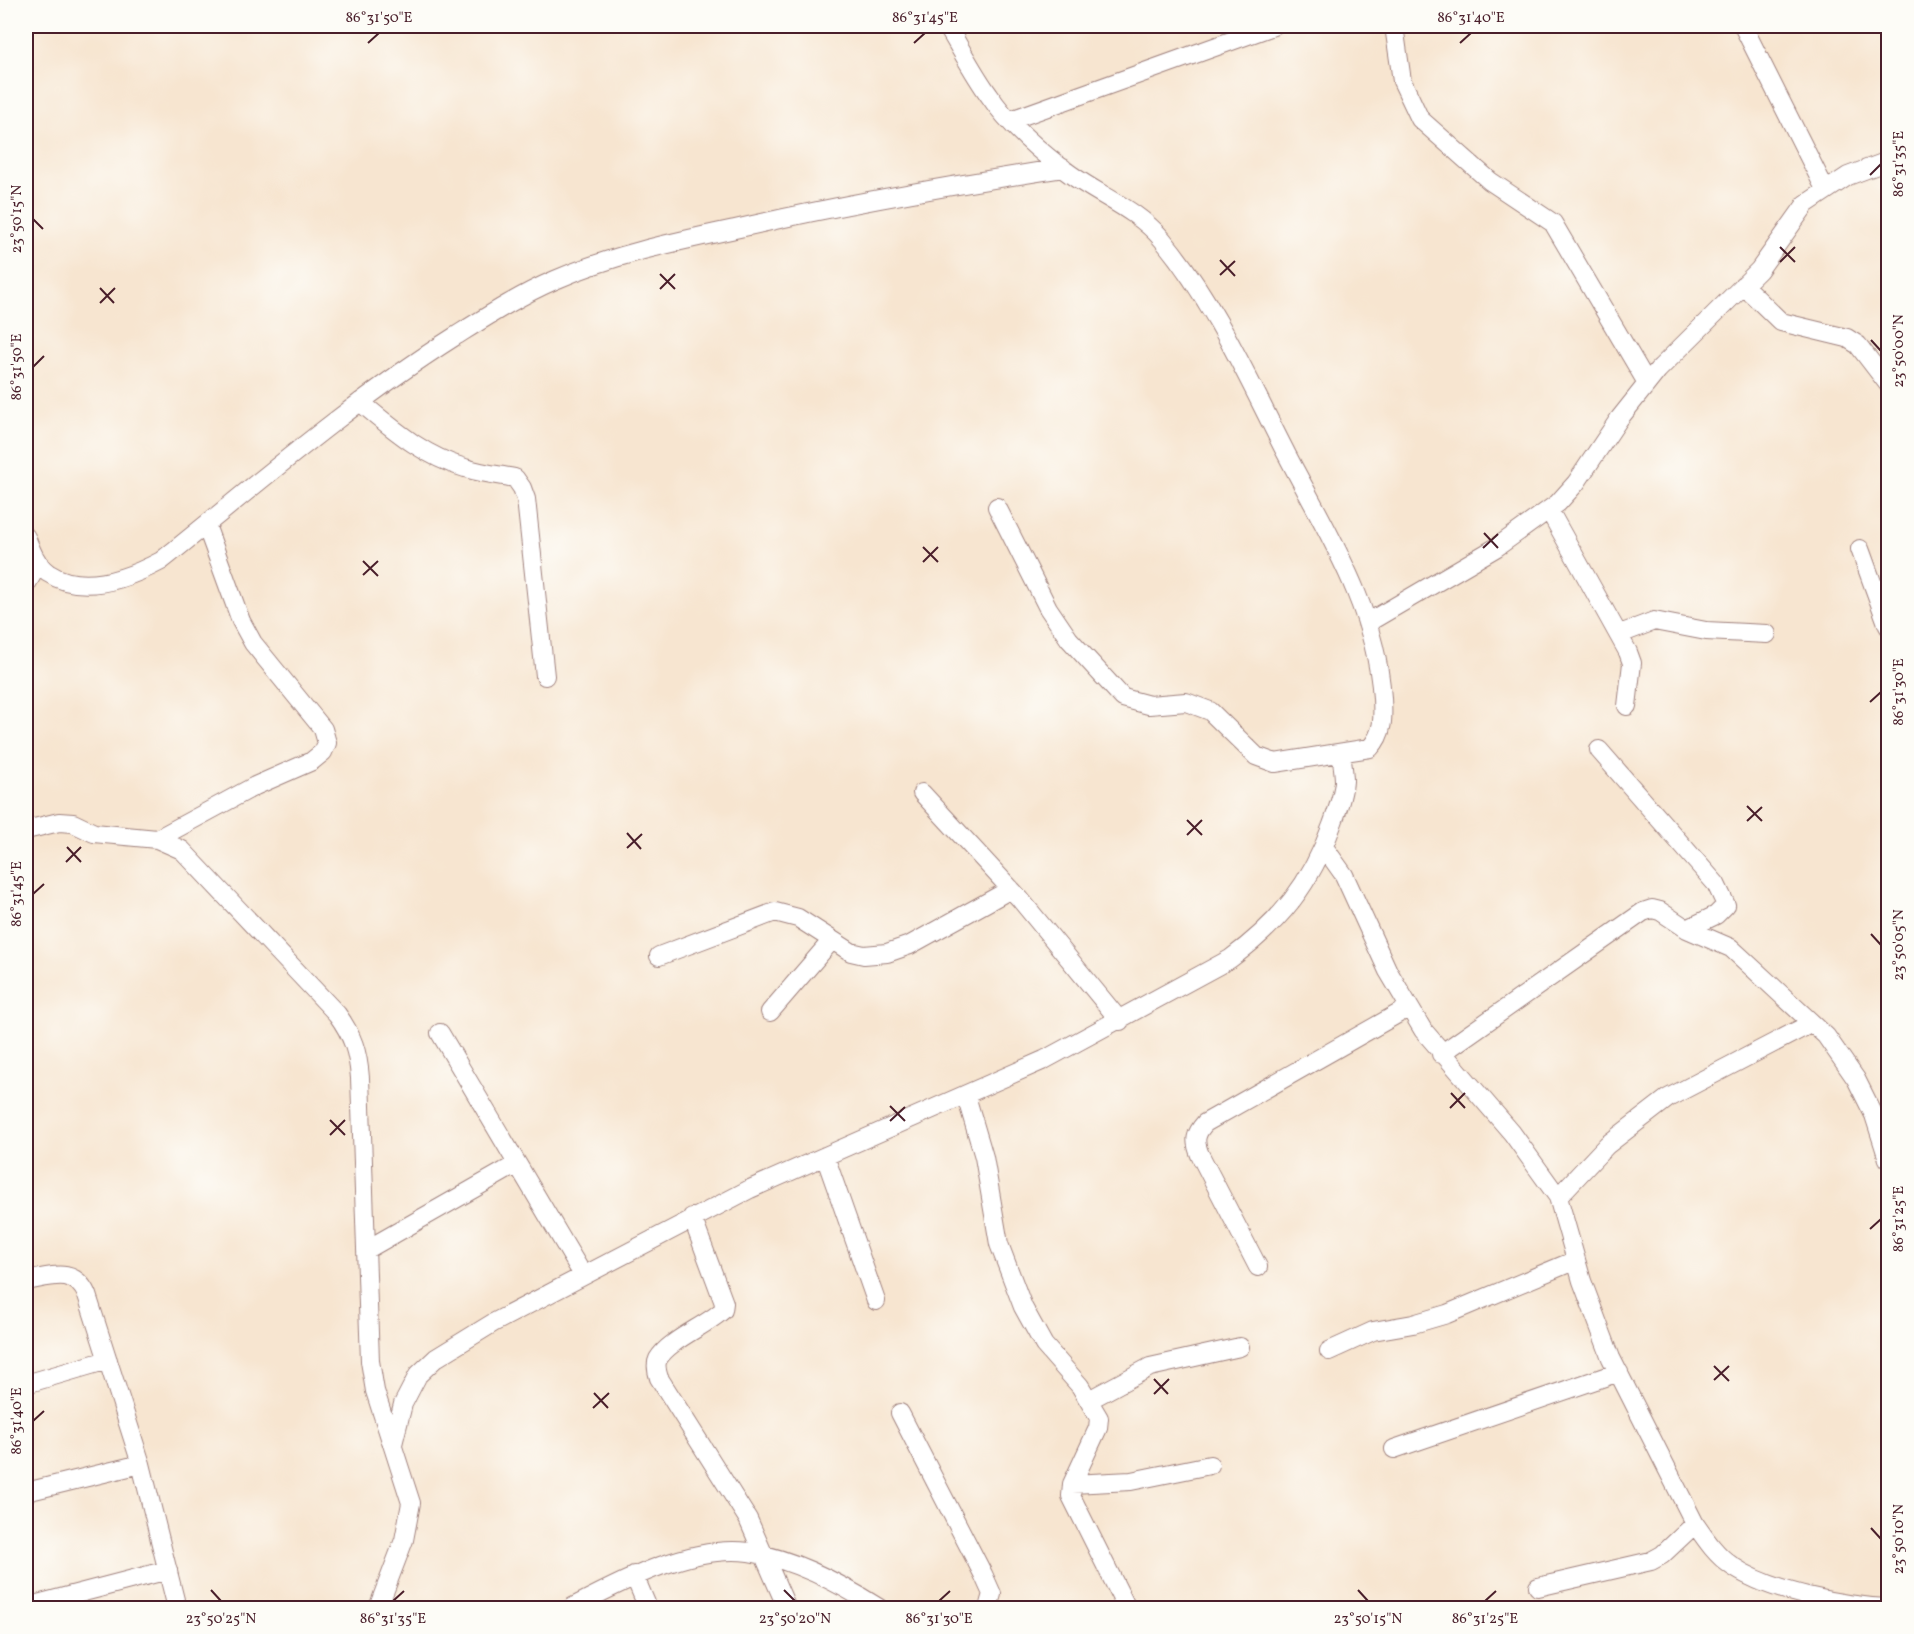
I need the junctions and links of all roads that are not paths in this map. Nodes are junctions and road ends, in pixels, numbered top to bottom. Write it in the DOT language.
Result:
graph roads {
  1 [pos="946,26"];
  2 [pos="1273,26"];
  3 [pos="1394,26"];
  4 [pos="1743,26"];
  5 [pos="1011,120"];
  6 [pos="1888,161"];
  7 [pos="1063,168"];
  8 [pos="1825,189"];
  9 [pos="1743,285"];
  10 [pos="1647,383"];
  11 [pos="1888,384"];
  12 [pos="360,402"];
  13 [pos="997,507"];
  14 [pos="1549,510"];
  15 [pos="206,525"];
  16 [pos="26,537"];
  17 [pos="1860,549"];
  18 [pos="39,563"];
  19 [pos="26,585"];
  20 [pos="1367,623"];
  21 [pos="1888,626"];
  22 [pos="1620,634"];
  23 [pos="1767,634"];
  24 [pos="545,676"];
  25 [pos="1627,706"];
  26 [pos="1599,750"];
  27 [pos="1341,753"];
  28 [pos="922,793"];
  29 [pos="26,830"];
  30 [pos="157,839"];
  31 [pos="1324,847"];
  32 [pos="1011,889"];
  33 [pos="1688,929"];
  34 [pos="832,940"];
  35 [pos="659,956"];
  36 [pos="1408,1008"];
  37 [pos="770,1012"];
  38 [pos="1120,1021"];
  39 [pos="1812,1023"];
  40 [pos="440,1034"];
  41 [pos="1441,1054"];
  42 [pos="966,1096"];
  43 [pos="825,1156"];
  44 [pos="1888,1159"];
  45 [pos="518,1164"];
  46 [pos="1558,1197"];
  47 [pos="692,1217"];
  48 [pos="366,1250"];
  49 [pos="1576,1260"];
  50 [pos="1258,1267"];
  51 [pos="583,1275"];
  52 [pos="26,1281"];
  53 [pos="876,1301"];
  54 [pos="1240,1347"];
  55 [pos="1329,1351"];
  56 [pos="108,1360"];
  57 [pos="1619,1372"];
  58 [pos="26,1384"];
  59 [pos="1089,1400"];
  60 [pos="900,1413"];
  61 [pos="393,1444"];
  62 [pos="1394,1449"];
  63 [pos="141,1464"];
  64 [pos="1210,1465"];
  65 [pos="1072,1484"];
  66 [pos="26,1492"];
  67 [pos="1695,1524"];
  68 [pos="766,1557"];
  69 [pos="168,1570"];
  70 [pos="634,1575"];
  71 [pos="1538,1587"];
  72 [pos="26,1607"];
  73 [pos="177,1608"];
  74 [pos="378,1608"];
  75 [pos="572,1608"];
  76 [pos="648,1608"];
  77 [pos="787,1608"];
  78 [pos="879,1608"];
  79 [pos="987,1608"];
  80 [pos="1127,1608"];
  81 [pos="1888,1608"];
  1 -- 5 [label="street"];
  2 -- 5 [label="street"];
  3 -- 10 [label="street"];
  4 -- 8 [label="street"];
  5 -- 7 [label="street"];
  6 -- 8 [label="street"];
  7 -- 12 [label="street"];
  7 -- 20 [label="street"];
  8 -- 9 [label="street"];
  9 -- 10 [label="street"];
  9 -- 11 [label="street"];
  10 -- 14 [label="street"];
  12 -- 15 [label="street"];
  12 -- 24 [label="street"];
  13 -- 27 [label="street"];
  14 -- 20 [label="street"];
  14 -- 22 [label="street"];
  15 -- 18 [label="street"];
  15 -- 30 [label="street"];
  16 -- 18 [label="street"];
  17 -- 21 [label="street"];
  18 -- 19 [label="street"];
  20 -- 27 [label="street"];
  22 -- 23 [label="street"];
  22 -- 25 [label="street"];
  26 -- 33 [label="street"];
  27 -- 31 [label="street"];
  28 -- 32 [label="street"];
  29 -- 30 [label="street"];
  30 -- 48 [label="street"];
  31 -- 36 [label="street"];
  31 -- 38 [label="street"];
  32 -- 34 [label="street"];
  32 -- 38 [label="street"];
  33 -- 39 [label="street"];
  33 -- 41 [label="street"];
  34 -- 35 [label="street"];
  34 -- 37 [label="street"];
  36 -- 41 [label="street"];
  36 -- 50 [label="street"];
  38 -- 42 [label="street"];
  39 -- 44 [label="street"];
  39 -- 46 [label="street"];
  40 -- 45 [label="street"];
  41 -- 46 [label="street"];
  42 -- 43 [label="street"];
  42 -- 59 [label="street"];
  43 -- 47 [label="street"];
  43 -- 53 [label="street"];
  45 -- 48 [label="street"];
  45 -- 51 [label="street"];
  46 -- 49 [label="street"];
  47 -- 51 [label="street"];
  47 -- 68 [label="street"];
  48 -- 61 [label="street"];
  49 -- 55 [label="street"];
  49 -- 57 [label="street"];
  51 -- 61 [label="street"];
  52 -- 56 [label="street"];
  54 -- 59 [label="street"];
  56 -- 58 [label="street"];
  56 -- 63 [label="street"];
  57 -- 62 [label="street"];
  57 -- 67 [label="street"];
  59 -- 65 [label="street"];
  60 -- 79 [label="street"];
  61 -- 74 [label="street"];
  63 -- 66 [label="street"];
  63 -- 69 [label="street"];
  64 -- 65 [label="street"];
  65 -- 80 [label="street"];
  67 -- 71 [label="street"];
  67 -- 81 [label="street"];
  68 -- 70 [label="street"];
  68 -- 77 [label="street"];
  68 -- 78 [label="street"];
  69 -- 72 [label="street"];
  69 -- 73 [label="street"];
  70 -- 75 [label="street"];
  70 -- 76 [label="street"];
}
